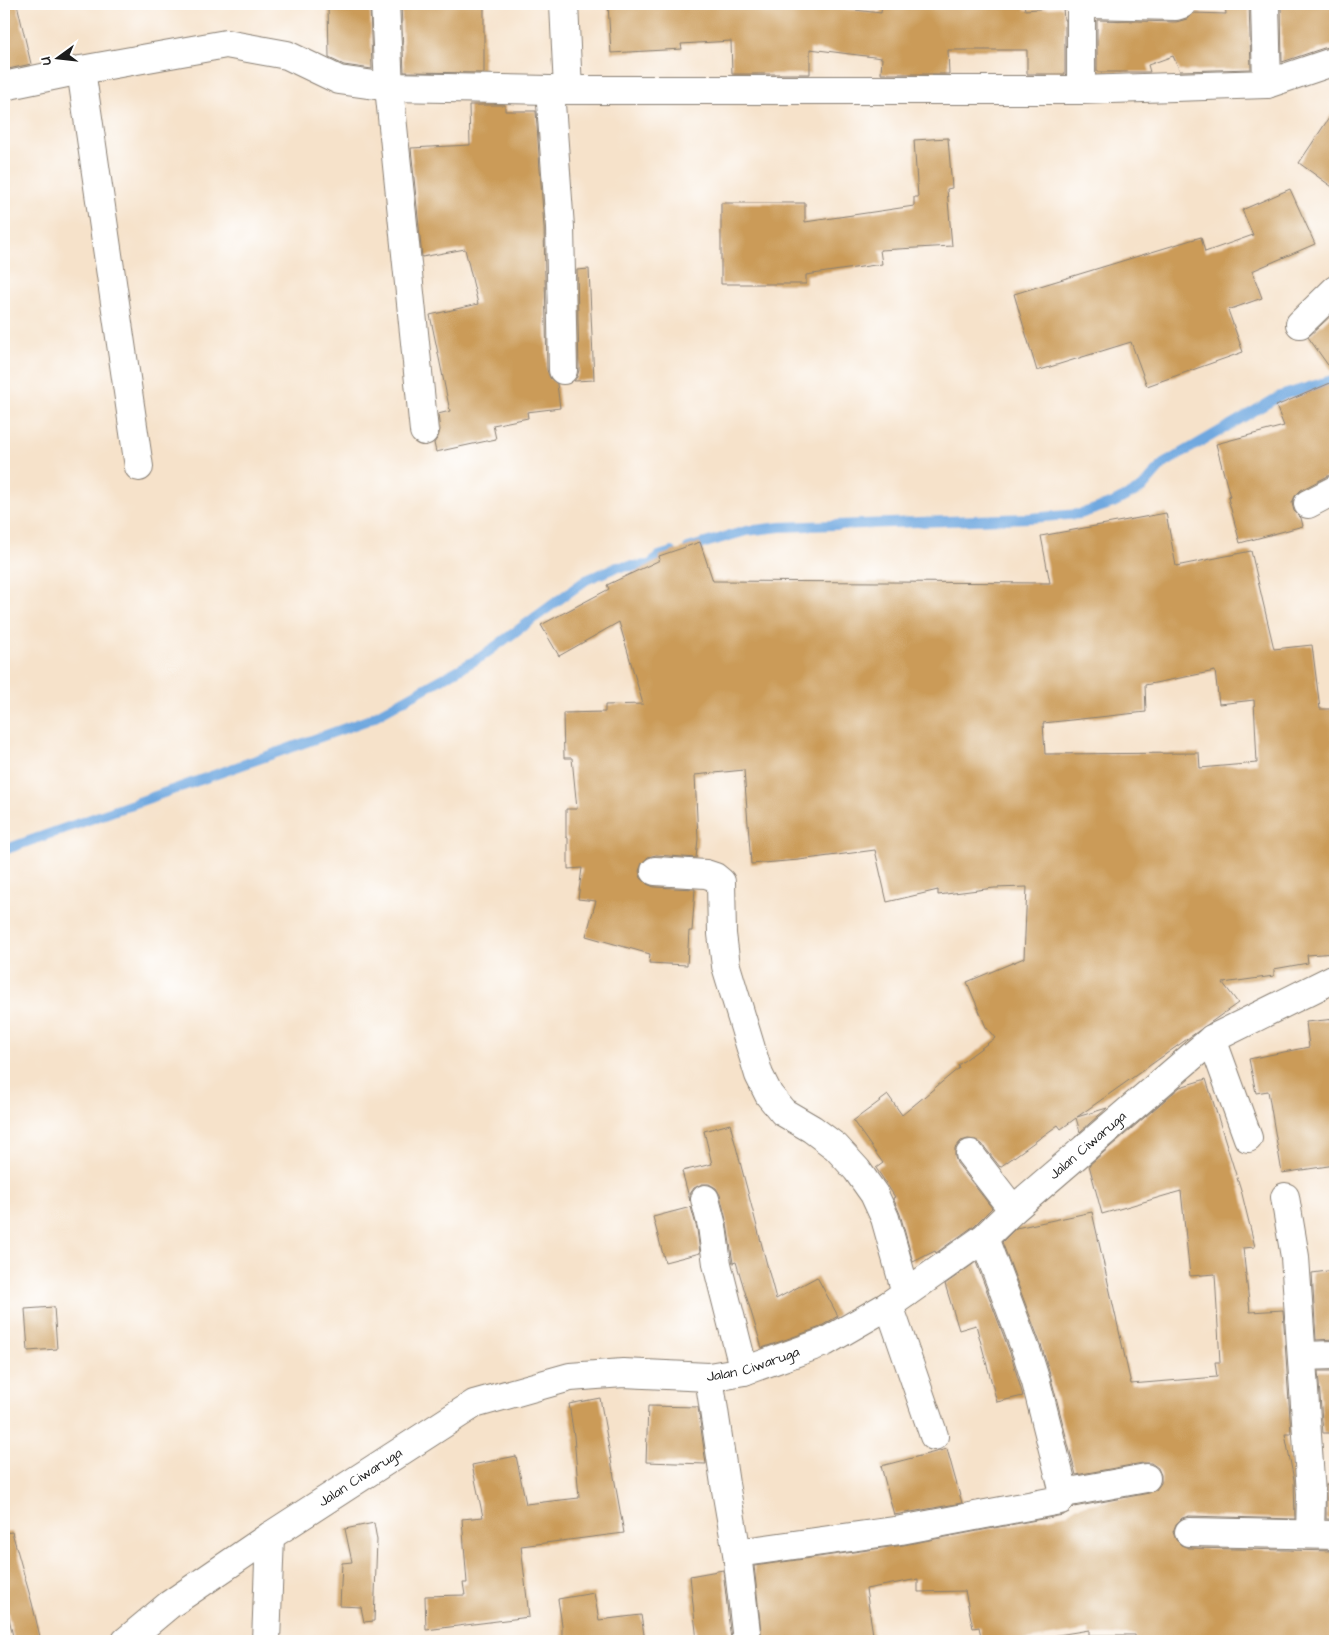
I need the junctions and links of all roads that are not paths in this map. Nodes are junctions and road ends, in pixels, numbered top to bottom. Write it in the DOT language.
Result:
graph roads {
  1 [pos="385,4"];
  2 [pos="564,4"];
  3 [pos="1086,4"];
  4 [pos="1182,4"];
  5 [pos="1265,4"];
  6 [pos="1335,61"];
  7 [pos="81,70"];
  8 [pos="1267,84"];
  9 [pos="4,86"];
  10 [pos="389,87"];
  11 [pos="559,90"];
  12 [pos="1082,90"];
  13 [pos="1335,290"];
  14 [pos="1300,324"];
  15 [pos="563,370"];
  16 [pos="424,431"];
  17 [pos="140,467"];
  18 [pos="1335,490"];
  19 [pos="1308,504"];
  20 [pos="655,871"];
  21 [pos="1335,978"];
  22 [pos="1212,1039"];
  23 [pos="1248,1138"];
  24 [pos="970,1154"];
  25 [pos="1284,1197"];
  26 [pos="705,1199"];
  27 [pos="1013,1210"];
  28 [pos="984,1238"];
  29 [pos="897,1299"];
  30 [pos="1335,1355"];
  31 [pos="1302,1356"];
  32 [pos="744,1372"];
  33 [pos="709,1376"];
  34 [pos="934,1436"];
  35 [pos="1146,1478"];
  36 [pos="1064,1493"];
  37 [pos="1189,1532"];
  38 [pos="1323,1534"];
  39 [pos="270,1536"];
  40 [pos="737,1553"];
  41 [pos="126,1641"];
  42 [pos="266,1641"];
  43 [pos="747,1641"];
  1 -- 10 [label="street"];
  2 -- 11 [label="street"];
  3 -- 4 [label="street"];
  3 -- 12 [label="street"];
  5 -- 8 [label="street"];
  6 -- 8 [label="street"];
  7 -- 9 [label="street"];
  7 -- 10 [label="street"];
  7 -- 17 [label="street"];
  8 -- 12 [label="street"];
  10 -- 11 [label="street"];
  10 -- 16 [label="street"];
  11 -- 12 [label="street"];
  11 -- 15 [label="street"];
  13 -- 14 [label="street"];
  18 -- 19 [label="street"];
  20 -- 29 [label="street"];
  21 -- 22 [label="street, Jalan Ciwaruga"];
  22 -- 23 [label="street"];
  22 -- 27 [label="street, Jalan Ciwaruga"];
  24 -- 27 [label="street"];
  25 -- 31 [label="street"];
  26 -- 32 [label="street"];
  27 -- 28 [label="street, Jalan Ciwaruga"];
  28 -- 29 [label="street, Jalan Ciwaruga"];
  28 -- 36 [label="street"];
  29 -- 32 [label="street, Jalan Ciwaruga"];
  29 -- 34 [label="street"];
  30 -- 31 [label="street"];
  31 -- 38 [label="street"];
  32 -- 33 [label="street, Jalan Ciwaruga"];
  33 -- 39 [label="street, Jalan Ciwaruga"];
  33 -- 40 [label="street"];
  35 -- 36 [label="street"];
  36 -- 40 [label="street"];
  37 -- 38 [label="street"];
  39 -- 41 [label="street, Jalan Ciwaruga"];
  39 -- 42 [label="street"];
  40 -- 43 [label="street"];
}
